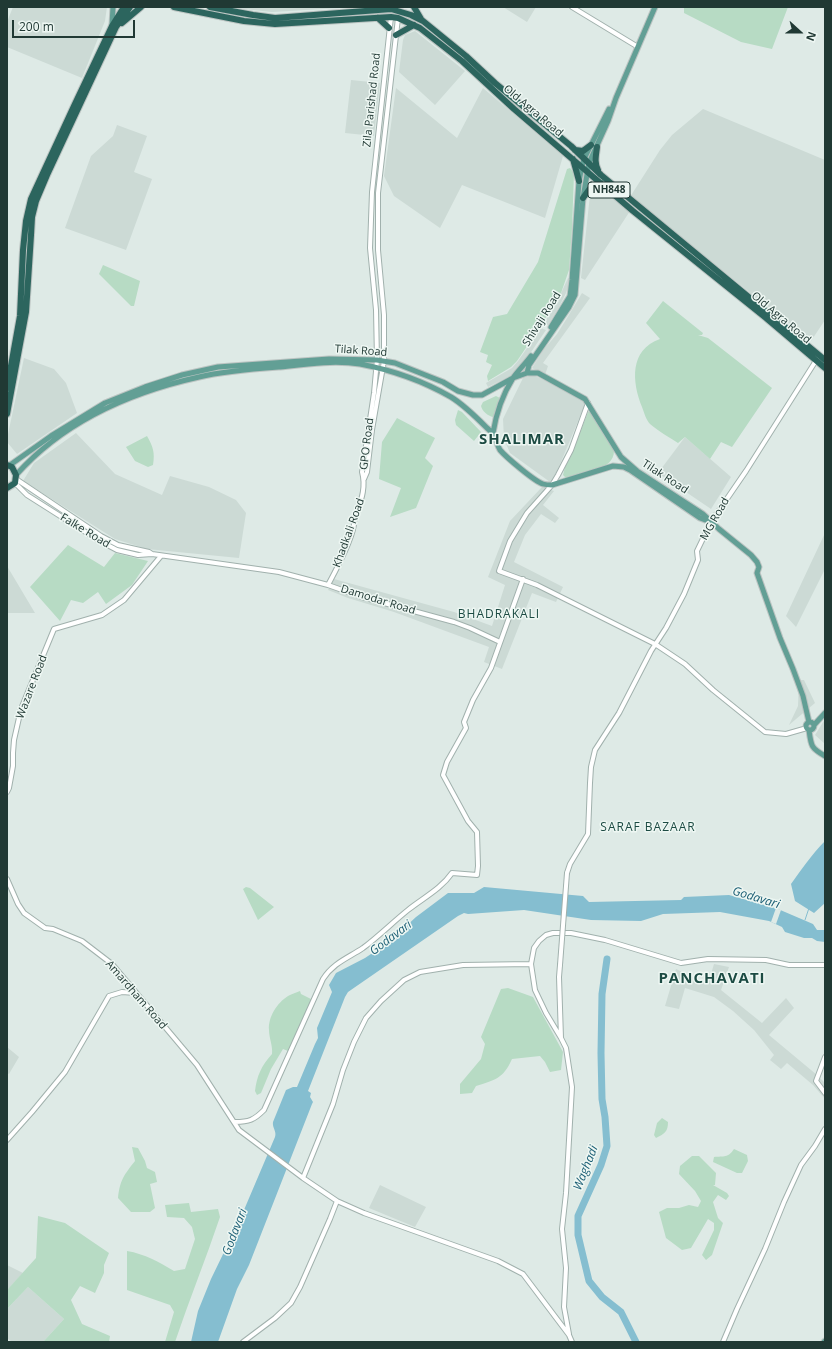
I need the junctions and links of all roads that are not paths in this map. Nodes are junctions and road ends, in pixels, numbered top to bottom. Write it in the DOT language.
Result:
graph roads {
  1 [pos="112,7"];
  2 [pos="124,7"];
  3 [pos="130,7"];
  4 [pos="141,7"];
  5 [pos="174,7"];
  6 [pos="210,7"];
  7 [pos="377,7"];
  8 [pos="414,7"];
  9 [pos="572,7"];
  10 [pos="655,7"];
  11 [pos="392,8"];
  12 [pos="399,9"];
  13 [pos="370,11"];
  14 [pos="391,17"];
  15 [pos="378,18"];
  16 [pos="398,18"];
  17 [pos="423,21"];
  18 [pos="414,25"];
  19 [pos="114,27"];
  20 [pos="389,28"];
  21 [pos="396,35"];
  22 [pos="638,47"];
  23 [pos="594,146"];
  24 [pos="575,150"];
  25 [pos="572,158"];
  26 [pos="584,159"];
  27 [pos="589,164"];
  28 [pos="582,166"];
  29 [pos="588,172"];
  30 [pos="601,175"];
  31 [pos="579,181"];
  32 [pos="601,183"];
  33 [pos="372,192"];
  34 [pos="378,192"];
  35 [pos="583,198"];
  36 [pos="380,273"];
  37 [pos="372,275"];
  38 [pos="818,358"];
  39 [pos="377,360"];
  40 [pos="825,360"];
  41 [pos="384,361"];
  42 [pos="377,368"];
  43 [pos="825,368"];
  44 [pos="384,369"];
  45 [pos="526,373"];
  46 [pos="513,378"];
  47 [pos="7,388"];
  48 [pos="375,402"];
  49 [pos="588,403"];
  50 [pos="7,414"];
  51 [pos="493,433"];
  52 [pos="619,454"];
  53 [pos="8,464"];
  54 [pos="613,466"];
  55 [pos="16,479"];
  56 [pos="364,479"];
  57 [pos="552,485"];
  58 [pos="7,488"];
  59 [pos="711,522"];
  60 [pos="152,554"];
  61 [pos="161,556"];
  62 [pos="523,579"];
  63 [pos="328,585"];
  64 [pos="500,642"];
  65 [pos="655,644"];
  66 [pos="825,713"];
  67 [pos="809,722"];
  68 [pos="814,725"];
  69 [pos="808,729"];
  70 [pos="825,756"];
  71 [pos="7,792"];
  72 [pos="7,879"];
  73 [pos="531,964"];
  74 [pos="825,965"];
  75 [pos="135,993"];
  76 [pos="562,1038"];
  77 [pos="825,1057"];
  78 [pos="825,1093"];
  79 [pos="235,1122"];
  80 [pos="825,1129"];
  81 [pos="7,1140"];
  82 [pos="303,1178"];
  83 [pos="337,1201"];
  84 [pos="569,1335"];
  85 [pos="243,1342"];
  86 [pos="572,1342"];
  87 [pos="723,1342"];
  1 -- 19 [label="main road"];
  2 -- 19 [label="highway"];
  3 -- 19 [label="highway"];
  4 -- 19 [label="highway"];
  5 -- 15 [label="highway, Old Agra Road"];
  6 -- 13 [label="highway, Old Agra Road"];
  7 -- 13 [label="highway"];
  8 -- 17 [label="highway"];
  9 -- 22 [label="street"];
  10 -- 22 [label="main road"];
  11 -- 12 [label="highway, Old Agra Road / NH848"];
  11 -- 13 [label="highway, Old Agra Road"];
  11 -- 14 [label="highway, Zila Parishad Road"];
  12 -- 16 [label="highway, Zila Parishad Road"];
  12 -- 17 [label="highway, Old Agra Road / NH848"];
  14 -- 15 [label="highway, Old Agra Road"];
  14 -- 16 [label="highway, Old Agra Road / NH848"];
  14 -- 20 [label="street, Zila Parishad Road"];
  15 -- 20 [label="highway"];
  16 -- 18 [label="highway, Old Agra Road / NH848"];
  16 -- 21 [label="street, Zila Parishad Road"];
  17 -- 24 [label="highway, Old Agra Road / NH848"];
  18 -- 21 [label="highway"];
  18 -- 25 [label="highway, Old Agra Road / NH848"];
  19 -- 47 [label="highway"];
  19 -- 50 [label="highway"];
  20 -- 33 [label="street, Zila Parishad Road"];
  21 -- 34 [label="street, Zila Parishad Road"];
  22 -- 23 [label="main road"];
  23 -- 24 [label="highway"];
  23 -- 26 [label="main road, Shivaji Road"];
  23 -- 27 [label="main road, Shivaji Road"];
  23 -- 30 [label="highway"];
  24 -- 26 [label="highway, Old Agra Road / NH848"];
  25 -- 28 [label="highway, Old Agra Road / NH848"];
  25 -- 31 [label="highway"];
  26 -- 27 [label="highway, Old Agra Road / NH848"];
  26 -- 28 [label="main road, Shivaji Road"];
  27 -- 29 [label="main road, Shivaji Road"];
  27 -- 30 [label="highway, Old Agra Road / NH848"];
  28 -- 29 [label="highway, Old Agra Road / NH848"];
  28 -- 31 [label="main road, Shivaji Road"];
  29 -- 32 [label="highway, Old Agra Road / NH848"];
  29 -- 35 [label="main road, Shivaji Road"];
  30 -- 38 [label="highway, Old Agra Road / NH848"];
  31 -- 46 [label="main road, Shivaji Road"];
  32 -- 35 [label="highway"];
  32 -- 38 [label="highway, Old Agra Road / NH848"];
  33 -- 37 [label="street, GPO Road"];
  34 -- 36 [label="street, GPO Road"];
  35 -- 45 [label="main road, Shivaji Road"];
  36 -- 37 [label="street"];
  36 -- 41 [label="street, GPO Road"];
  37 -- 39 [label="street, GPO Road"];
  38 -- 40 [label="highway, Old Agra Road / NH848"];
  38 -- 43 [label="highway, Old Agra Road / NH848"];
  38 -- 59 [label="street, MG Road"];
  39 -- 41 [label="main road, Tilak Road"];
  39 -- 42 [label="street, GPO Road"];
  39 -- 53 [label="main road, Tilak Road"];
  41 -- 44 [label="street, GPO Road"];
  41 -- 46 [label="main road, Tilak Road"];
  42 -- 44 [label="main road, Tilak Road"];
  42 -- 48 [label="street, GPO Road"];
  42 -- 55 [label="main road, Tilak Road"];
  44 -- 48 [label="street, GPO Road"];
  44 -- 51 [label="main road, Tilak Road"];
  45 -- 46 [label="main road, Tilak Road"];
  45 -- 49 [label="main road, Tilak Road"];
  46 -- 51 [label="main road, Shivaji Road"];
  48 -- 56 [label="street, GPO Road"];
  49 -- 52 [label="main road, Tilak Road"];
  49 -- 57 [label="street"];
  51 -- 57 [label="main road, Tilak Road"];
  52 -- 54 [label="main road"];
  52 -- 59 [label="main road, Tilak Road"];
  53 -- 55 [label="highway"];
  54 -- 57 [label="main road"];
  54 -- 59 [label="main road, Tilak Road"];
  55 -- 58 [label="highway"];
  55 -- 60 [label="street, Falke Road"];
  55 -- 60 [label="street, Falke Road"];
  56 -- 63 [label="street, Khadkali Road"];
  57 -- 62 [label="street"];
  59 -- 65 [label="street, MG Road"];
  59 -- 67 [label="main road, Tilak Road"];
  60 -- 61 [label="street, Damodar Road"];
  61 -- 63 [label="street, Damodar Road"];
  61 -- 71 [label="street, Wazare Road"];
  62 -- 64 [label="street"];
  62 -- 65 [label="street"];
  63 -- 64 [label="street, Damodar Road"];
  64 -- 79 [label="street"];
  65 -- 69 [label="street"];
  65 -- 76 [label="street, MG Road, bridge"];
  66 -- 68 [label="main road"];
  67 -- 68 [label="main road"];
  67 -- 69 [label="main road"];
  68 -- 69 [label="main road"];
  69 -- 70 [label="main road"];
  72 -- 75 [label="street, Amardham Road"];
  73 -- 74 [label="street"];
  73 -- 76 [label="street"];
  73 -- 82 [label="street"];
  75 -- 79 [label="street, Amardham Road"];
  75 -- 81 [label="street"];
  76 -- 84 [label="street"];
  77 -- 78 [label="street"];
  79 -- 82 [label="street, Amardham Road"];
  80 -- 87 [label="street"];
  82 -- 83 [label="street, Amardham Road"];
  83 -- 84 [label="street, Amardham Road"];
  83 -- 85 [label="street"];
  84 -- 86 [label="street"];
}
